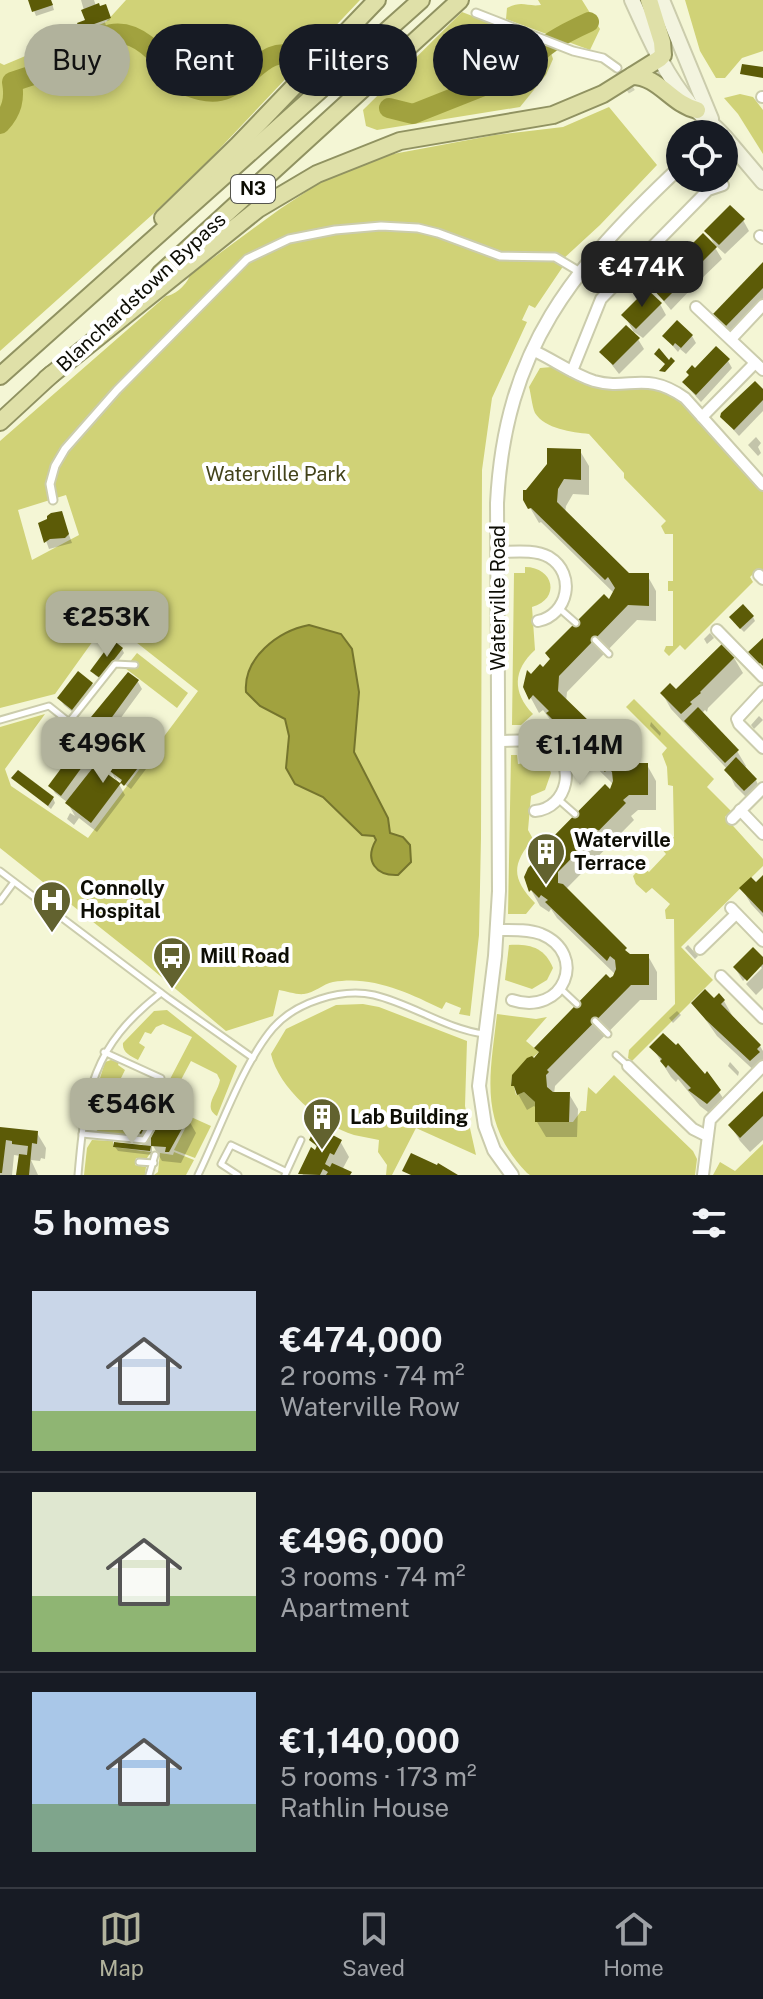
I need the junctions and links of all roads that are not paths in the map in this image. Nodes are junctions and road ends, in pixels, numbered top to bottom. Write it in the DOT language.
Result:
graph roads {
  1 [pos="377,0"];
  2 [pos="421,0"];
  3 [pos="460,0"];
  4 [pos="632,0"];
  5 [pos="649,0"];
  6 [pos="662,0"];
  7 [pos="476,13"];
  8 [pos="659,59"];
  9 [pos="624,72"];
  10 [pos="697,110"];
  11 [pos="707,120"];
  12 [pos="714,120"];
  13 [pos="738,154"];
  14 [pos="666,180"];
  15 [pos="763,182"];
  16 [pos="706,192"];
  17 [pos="580,272"];
  18 [pos="763,305"];
  19 [pos="696,307"];
  20 [pos="731,339"];
  21 [pos="532,350"];
  22 [pos="759,366"];
  23 [pos="0,368"];
  24 [pos="572,371"];
  25 [pos="0,376"];
  26 [pos="46,379"];
  27 [pos="702,417"];
  28 [pos="0,422"];
  29 [pos="763,485"];
  30 [pos="53,500"];
  31 [pos="497,552"];
  32 [pos="560,609"];
  33 [pos="538,621"];
  34 [pos="576,623"];
  35 [pos="717,630"];
  36 [pos="595,640"];
  37 [pos="609,654"];
  38 [pos="135,665"];
  39 [pos="763,677"];
  40 [pos="763,691"];
  41 [pos="0,720"];
  42 [pos="69,722"];
  43 [pos="498,741"];
  44 [pos="71,744"];
  45 [pos="763,748"];
  46 [pos="763,788"];
  47 [pos="559,800"];
  48 [pos="740,810"];
  49 [pos="535,811"];
  50 [pos="575,814"];
  51 [pos="732,819"];
  52 [pos="596,834"];
  53 [pos="763,834"];
  54 [pos="605,844"];
  55 [pos="0,871"];
  56 [pos="14,882"];
  57 [pos="0,901"];
  58 [pos="497,930"];
  59 [pos="763,941"];
  60 [pos="700,949"];
  61 [pos="721,976"];
  62 [pos="561,989"];
  63 [pos="161,993"];
  64 [pos="512,1000"];
  65 [pos="577,1004"];
  66 [pos="763,1018"];
  67 [pos="595,1021"];
  68 [pos="485,1034"];
  69 [pos="608,1034"];
  70 [pos="104,1052"];
  71 [pos="616,1055"];
  72 [pos="253,1058"];
  73 [pos="628,1066"];
  74 [pos="763,1066"];
  75 [pos="161,1078"];
  76 [pos="163,1109"];
  77 [pos="82,1134"];
  78 [pos="707,1136"];
  79 [pos="301,1140"];
  80 [pos="155,1155"];
  81 [pos="139,1162"];
  82 [pos="154,1163"];
  83 [pos="285,1173"];
  84 [pos="78,1175"];
  85 [pos="149,1175"];
  86 [pos="198,1175"];
  87 [pos="238,1175"];
  88 [pos="512,1175"];
  89 [pos="703,1175"];
  1 -- 23 [label="highway"];
  2 -- 25 [label="highway, Blanchardstown Bypass / N3"];
  3 -- 26 [label="highway, Blanchardstown Bypass / N3"];
  4 -- 8 [label="main road"];
  5 -- 8 [label="highway"];
  6 -- 12 [label="main road"];
  7 -- 9 [label="street"];
  8 -- 9 [label="highway"];
  8 -- 10 [label="main road"];
  9 -- 10 [label="highway"];
  9 -- 26 [label="highway"];
  10 -- 11 [label="main road"];
  13 -- 15 [label="main road"];
  14 -- 17 [label="street, Waterville Road"];
  16 -- 24 [label="street"];
  17 -- 21 [label="street, Waterville Road"];
  17 -- 30 [label="street"];
  18 -- 20 [label="street"];
  19 -- 20 [label="street"];
  20 -- 22 [label="street"];
  21 -- 24 [label="street"];
  21 -- 31 [label="street, Waterville Road"];
  22 -- 27 [label="street"];
  24 -- 27 [label="street"];
  26 -- 28 [label="highway, Blanchardstown Bypass / N3"];
  27 -- 29 [label="street"];
  31 -- 32 [label="street"];
  31 -- 43 [label="street, Waterville Road"];
  32 -- 33 [label="street"];
  32 -- 34 [label="lane"];
  35 -- 39 [label="street"];
  36 -- 37 [label="lane"];
  38 -- 42 [label="lane"];
  40 -- 45 [label="street"];
  41 -- 42 [label="lane"];
  42 -- 44 [label="lane"];
  43 -- 47 [label="street"];
  43 -- 58 [label="street, Waterville Road"];
  46 -- 48 [label="street"];
  47 -- 49 [label="street"];
  47 -- 50 [label="lane"];
  48 -- 51 [label="street"];
  48 -- 53 [label="street"];
  52 -- 54 [label="lane"];
  55 -- 56 [label="lane"];
  56 -- 57 [label="lane"];
  56 -- 63 [label="lane"];
  58 -- 62 [label="street"];
  58 -- 68 [label="street, Waterville Road"];
  59 -- 60 [label="street"];
  61 -- 66 [label="street"];
  62 -- 64 [label="street"];
  62 -- 65 [label="lane"];
  63 -- 70 [label="lane"];
  63 -- 72 [label="lane"];
  67 -- 69 [label="lane"];
  68 -- 72 [label="lane"];
  68 -- 88 [label="street, Waterville Road"];
  70 -- 75 [label="lane"];
  70 -- 77 [label="lane"];
  71 -- 73 [label="lane"];
  72 -- 86 [label="lane"];
  73 -- 78 [label="street"];
  74 -- 78 [label="street"];
  76 -- 77 [label="lane"];
  77 -- 84 [label="lane"];
  78 -- 89 [label="street"];
  79 -- 83 [label="lane"];
  80 -- 82 [label="lane"];
  81 -- 82 [label="lane"];
  82 -- 85 [label="lane"];
  83 -- 87 [label="lane"];
}
